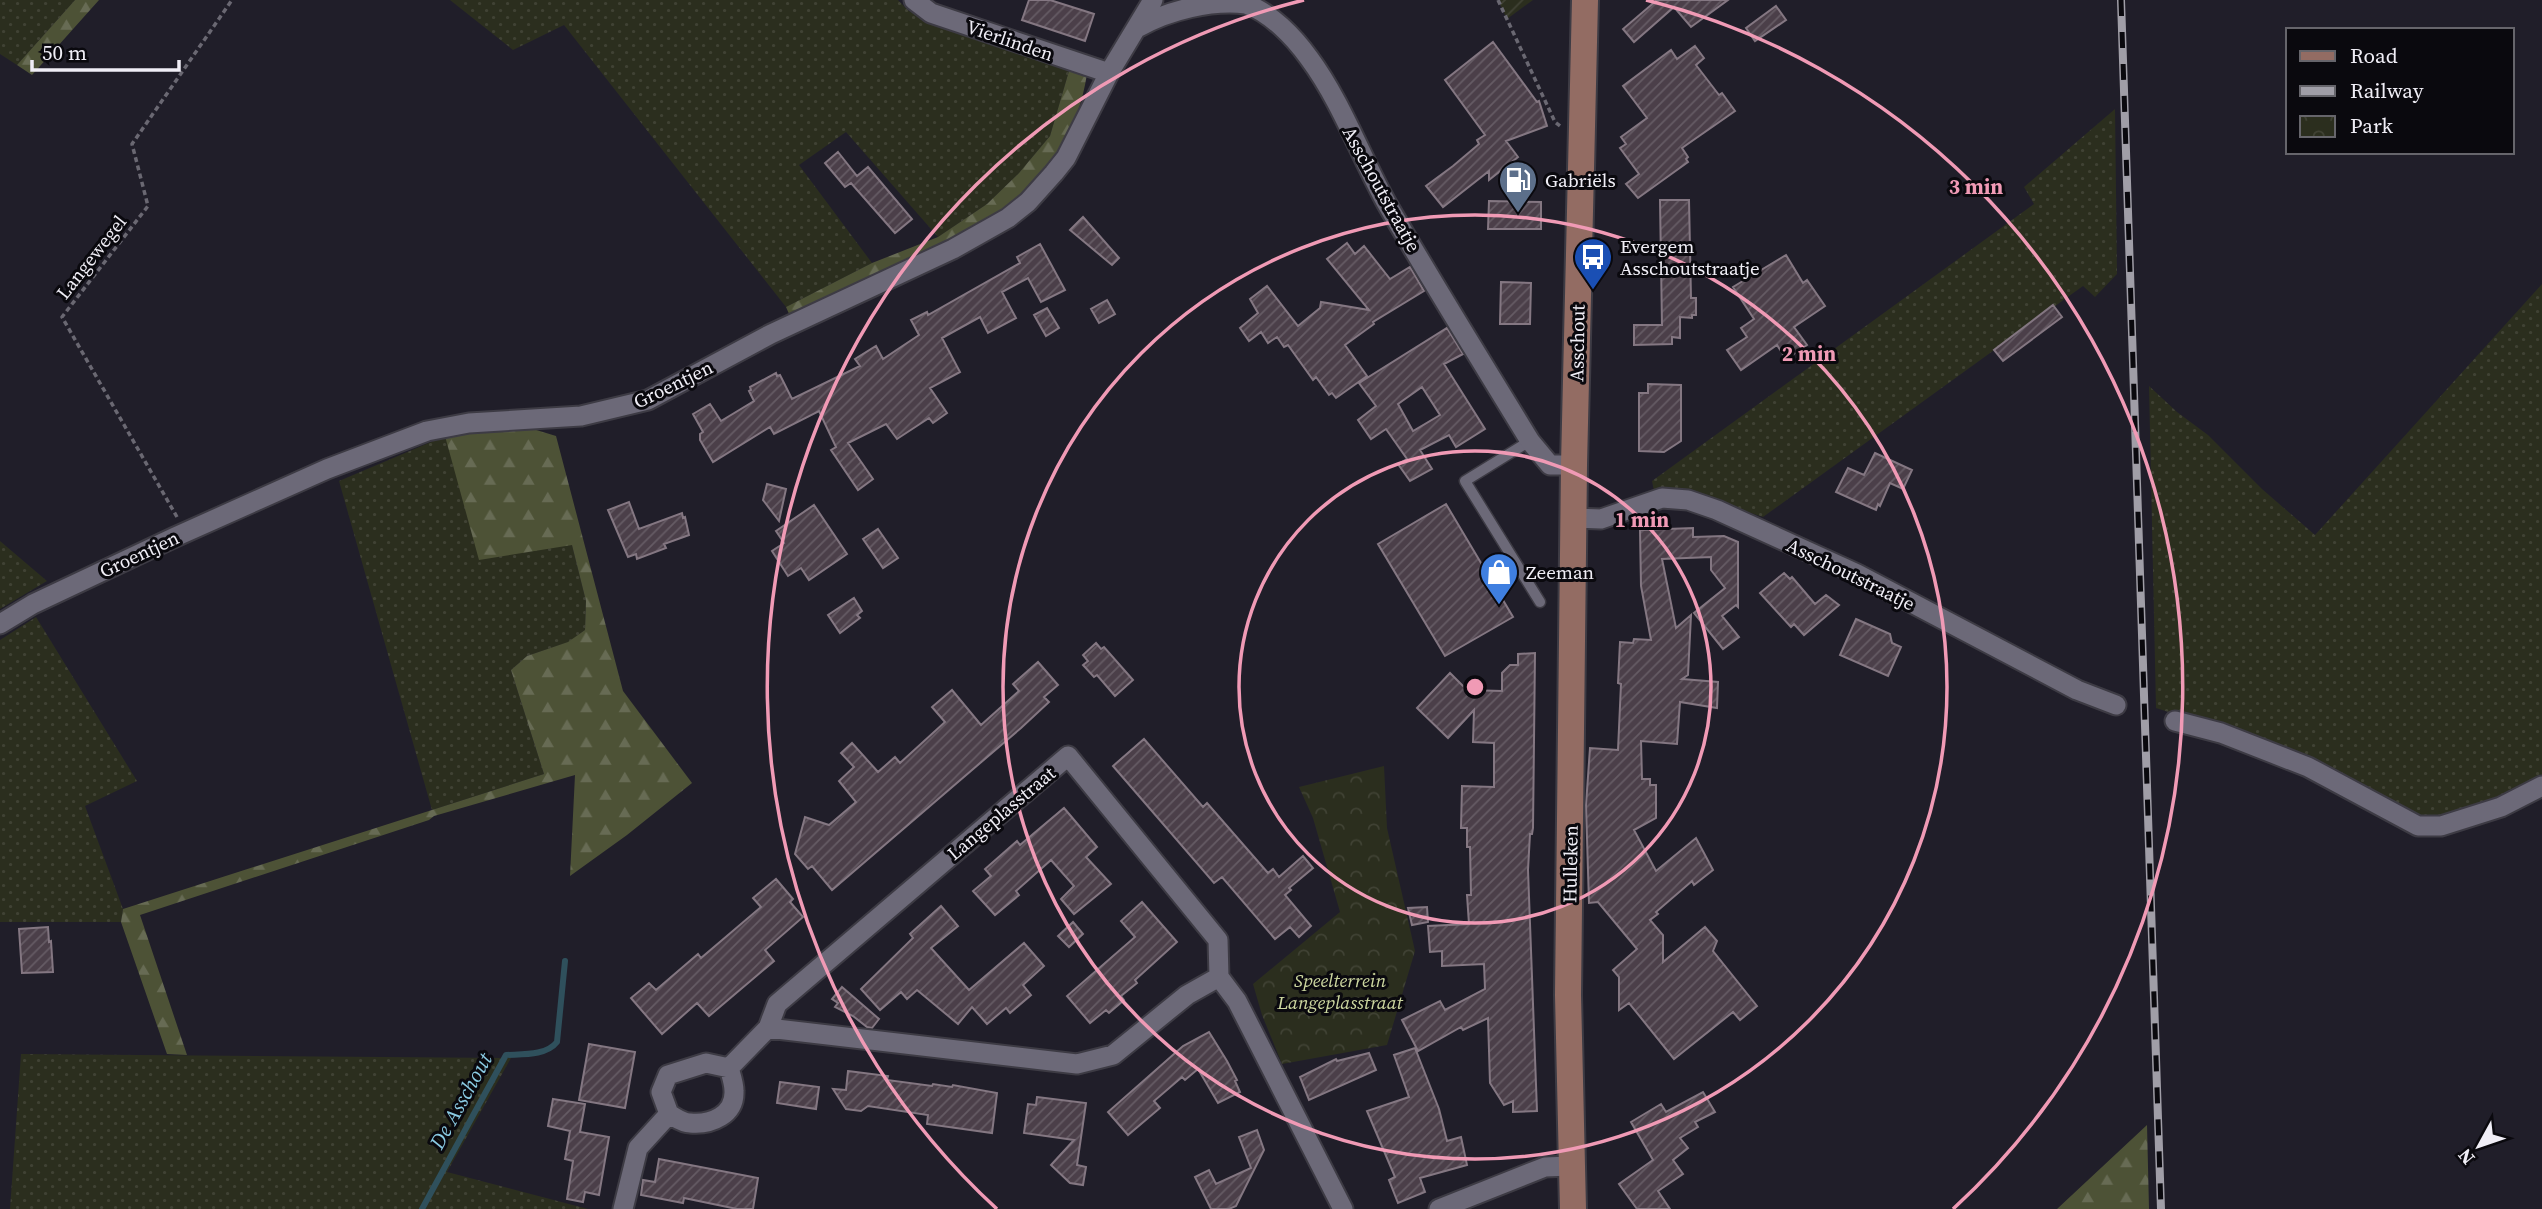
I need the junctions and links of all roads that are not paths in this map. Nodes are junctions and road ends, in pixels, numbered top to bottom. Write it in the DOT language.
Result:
graph roads {
  1 [pos="914,0"];
  2 [pos="1153,0"];
  3 [pos="1585,0"];
  4 [pos="1251,5"];
  5 [pos="1138,27"];
  6 [pos="1109,73"];
  7 [pos="1530,441"];
  8 [pos="1574,465"];
  9 [pos="1574,518"];
  10 [pos="1540,602"];
  11 [pos="0,624"];
  12 [pos="2116,705"];
  13 [pos="2175,720"];
  14 [pos="2542,786"];
  15 [pos="1219,977"];
  16 [pos="768,1028"];
  17 [pos="729,1068"];
  18 [pos="668,1114"];
  19 [pos="1570,1166"];
  20 [pos="623,1209"];
  21 [pos="1343,1209"];
  22 [pos="1439,1209"];
  23 [pos="1573,1209"];
  1 -- 6 [label="street, Vierlinden"];
  2 -- 5 [label="street, Groentjen"];
  3 -- 8 [label="main road, Asschout"];
  4 -- 5 [label="street, Asschoutstraatje"];
  4 -- 7 [label="street, Asschoutstraatje"];
  5 -- 6 [label="street, Groentjen"];
  6 -- 11 [label="street, Groentjen"];
  7 -- 8 [label="street, Asschoutstraatje"];
  7 -- 10 [label="lane"];
  8 -- 9 [label="main road, Asschout"];
  9 -- 12 [label="street, Asschoutstraatje"];
  9 -- 19 [label="main road, Hulleken"];
  13 -- 14 [label="street"];
  15 -- 16 [label="street"];
  15 -- 16 [label="street, Langeplasstraat"];
  15 -- 21 [label="street"];
  16 -- 17 [label="street, Langeplasstraat"];
  17 -- 18 [label="street"];
  17 -- 18 [label="street"];
  18 -- 20 [label="street"];
  19 -- 22 [label="street"];
  19 -- 23 [label="main road, Hulleken"];
}
